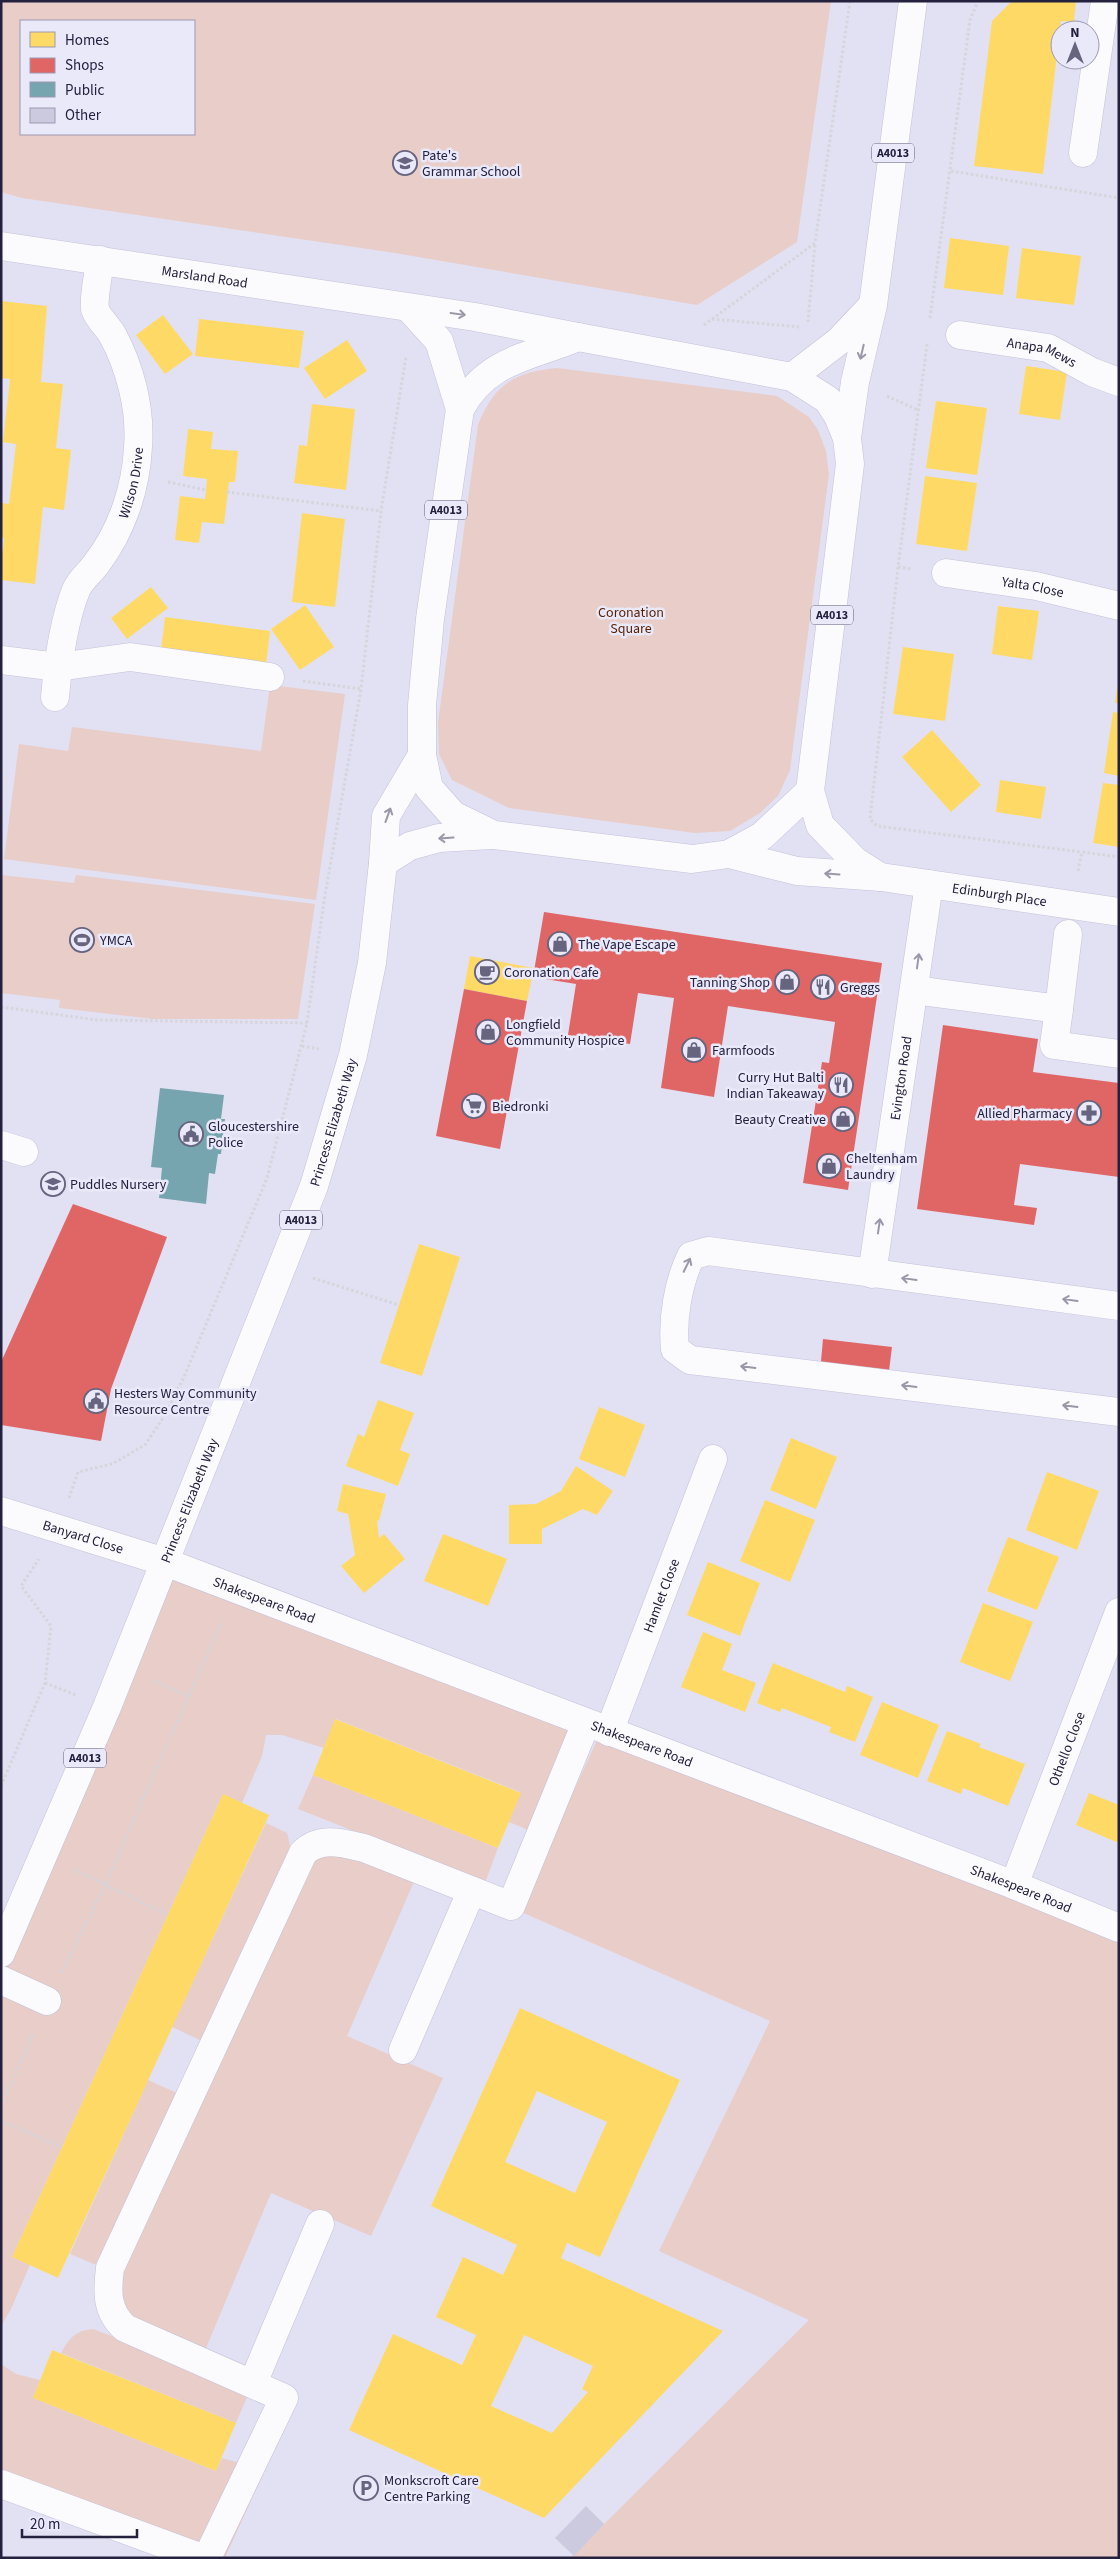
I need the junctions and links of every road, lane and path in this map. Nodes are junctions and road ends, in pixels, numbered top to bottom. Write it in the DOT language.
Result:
graph roads {
  1 [pos="913,1"];
  2 [pos="978,1"];
  3 [pos="1104,1"];
  4 [pos="1083,154"];
  5 [pos="951,171"];
  6 [pos="1119,198"];
  7 [pos="815,243"];
  8 [pos="1,246"];
  9 [pos="100,260"];
  10 [pos="873,305"];
  11 [pos="409,308"];
  12 [pos="930,322"];
  13 [pos="808,327"];
  14 [pos="960,335"];
  15 [pos="578,337"];
  16 [pos="927,342"];
  17 [pos="792,377"];
  18 [pos="1119,382"];
  19 [pos="460,409"];
  20 [pos="846,438"];
  21 [pos="227,492"];
  22 [pos="380,511"];
  23 [pos="898,567"];
  24 [pos="912,569"];
  25 [pos="946,573"];
  26 [pos="1119,606"];
  27 [pos="1,660"];
  28 [pos="58,667"];
  29 [pos="270,677"];
  30 [pos="361,689"];
  31 [pos="54,697"];
  32 [pos="422,755"];
  33 [pos="810,791"];
  34 [pos="494,835"];
  35 [pos="1082,852"];
  36 [pos="730,854"];
  37 [pos="383,863"];
  38 [pos="881,877"];
  39 [pos="929,884"];
  40 [pos="1119,912"];
  41 [pos="1068,934"];
  42 [pos="914,990"];
  43 [pos="1,1007"];
  44 [pos="1059,1009"];
  45 [pos="307,1022"];
  46 [pos="1119,1054"];
  47 [pos="282,1268"];
  48 [pos="872,1274"];
  49 [pos="399,1305"];
  50 [pos="1119,1306"];
  51 [pos="1119,1412"];
  52 [pos="713,1459"];
  53 [pos="1,1511"];
  54 [pos="164,1562"];
  55 [pos="237,1589"];
  56 [pos="1119,1612"];
  57 [pos="598,1728"];
  58 [pos="43,1853"];
  59 [pos="105,1885"];
  60 [pos="1014,1885"];
  61 [pos="471,1892"];
  62 [pos="168,1915"];
  63 [pos="1119,1928"];
  64 [pos="1,1953"];
  65 [pos="1,1980"];
  66 [pos="47,2001"];
  67 [pos="403,2050"];
  68 [pos="1,2104"];
  69 [pos="1,2121"];
  70 [pos="62,2148"];
  71 [pos="320,2224"];
  72 [pos="253,2383"];
  73 [pos="1,2484"];
  74 [pos="202,2558"];
  75 [pos="207,2558"];
  1 -- 10 [label="street, A4013"];
  2 -- 5 [label="path"];
  3 -- 4 [label="street"];
  5 -- 6 [label="path"];
  5 -- 12 [label="path"];
  7 -- 13 [label="path"];
  8 -- 9 [label="street, Marsland Road"];
  9 -- 11 [label="street, Marsland Road"];
  9 -- 28 [label="street, Wilson Drive"];
  10 -- 17 [label="street"];
  10 -- 20 [label="street, A4013, one-way"];
  11 -- 15 [label="street, Marsland Road, one-way"];
  11 -- 19 [label="street"];
  14 -- 18 [label="street, Anapa Mews"];
  15 -- 17 [label="street, A4013"];
  15 -- 19 [label="street, A4013"];
  16 -- 23 [label="path"];
  17 -- 20 [label="street, A4013"];
  19 -- 32 [label="street, A4013"];
  20 -- 33 [label="street, A4013"];
  21 -- 22 [label="path"];
  23 -- 24 [label="path"];
  23 -- 35 [label="path"];
  25 -- 26 [label="street, Yalta Close"];
  27 -- 28 [label="street"];
  28 -- 29 [label="street"];
  28 -- 31 [label="street, Wilson Drive"];
  29 -- 30 [label="path"];
  32 -- 34 [label="street, A4013"];
  37 -- 32 [label="street, Princess Elizabeth Way / A4013, one-way"];
  33 -- 36 [label="street, A4013"];
  33 -- 38 [label="street, Edinburgh Place"];
  34 -- 36 [label="street, A4013"];
  34 -- 37 [label="street, A4013, one-way"];
  38 -- 36 [label="street, Edinburgh Place, one-way"];
  37 -- 47 [label="street, Princess Elizabeth Way / A4013"];
  38 -- 39 [label="street, Edinburgh Place"];
  39 -- 40 [label="street, Edinburgh Place"];
  42 -- 39 [label="street, Evington Road, one-way"];
  41 -- 44 [label="street"];
  42 -- 44 [label="street"];
  48 -- 42 [label="street, Evington Road, one-way"];
  43 -- 45 [label="path"];
  44 -- 46 [label="street"];
  47 -- 49 [label="path"];
  47 -- 54 [label="street, Princess Elizabeth Way / A4013"];
  50 -- 48 [label="street, one-way"];
  51 -- 48 [label="street, one-way"];
  52 -- 57 [label="street, Hamlet Close"];
  53 -- 54 [label="street, Banyard Close"];
  54 -- 55 [label="street, Shakespeare Road"];
  54 -- 58 [label="street, Princess Elizabeth Way / A4013"];
  55 -- 57 [label="street, Shakespeare Road"];
  55 -- 59 [label="path"];
  56 -- 60 [label="street, Othello Close"];
  57 -- 60 [label="street, Shakespeare Road"];
  57 -- 61 [label="street, Hamlet Close"];
  58 -- 59 [label="path"];
  58 -- 64 [label="street, Princess Elizabeth Way / A4013"];
  59 -- 62 [label="path"];
  59 -- 66 [label="path"];
  60 -- 63 [label="street, Shakespeare Road"];
  61 -- 67 [label="street"];
  61 -- 72 [label="street"];
  65 -- 66 [label="street"];
  66 -- 68 [label="path"];
  69 -- 70 [label="path"];
  71 -- 72 [label="street"];
  72 -- 75 [label="street"];
  73 -- 74 [label="street"];
}
